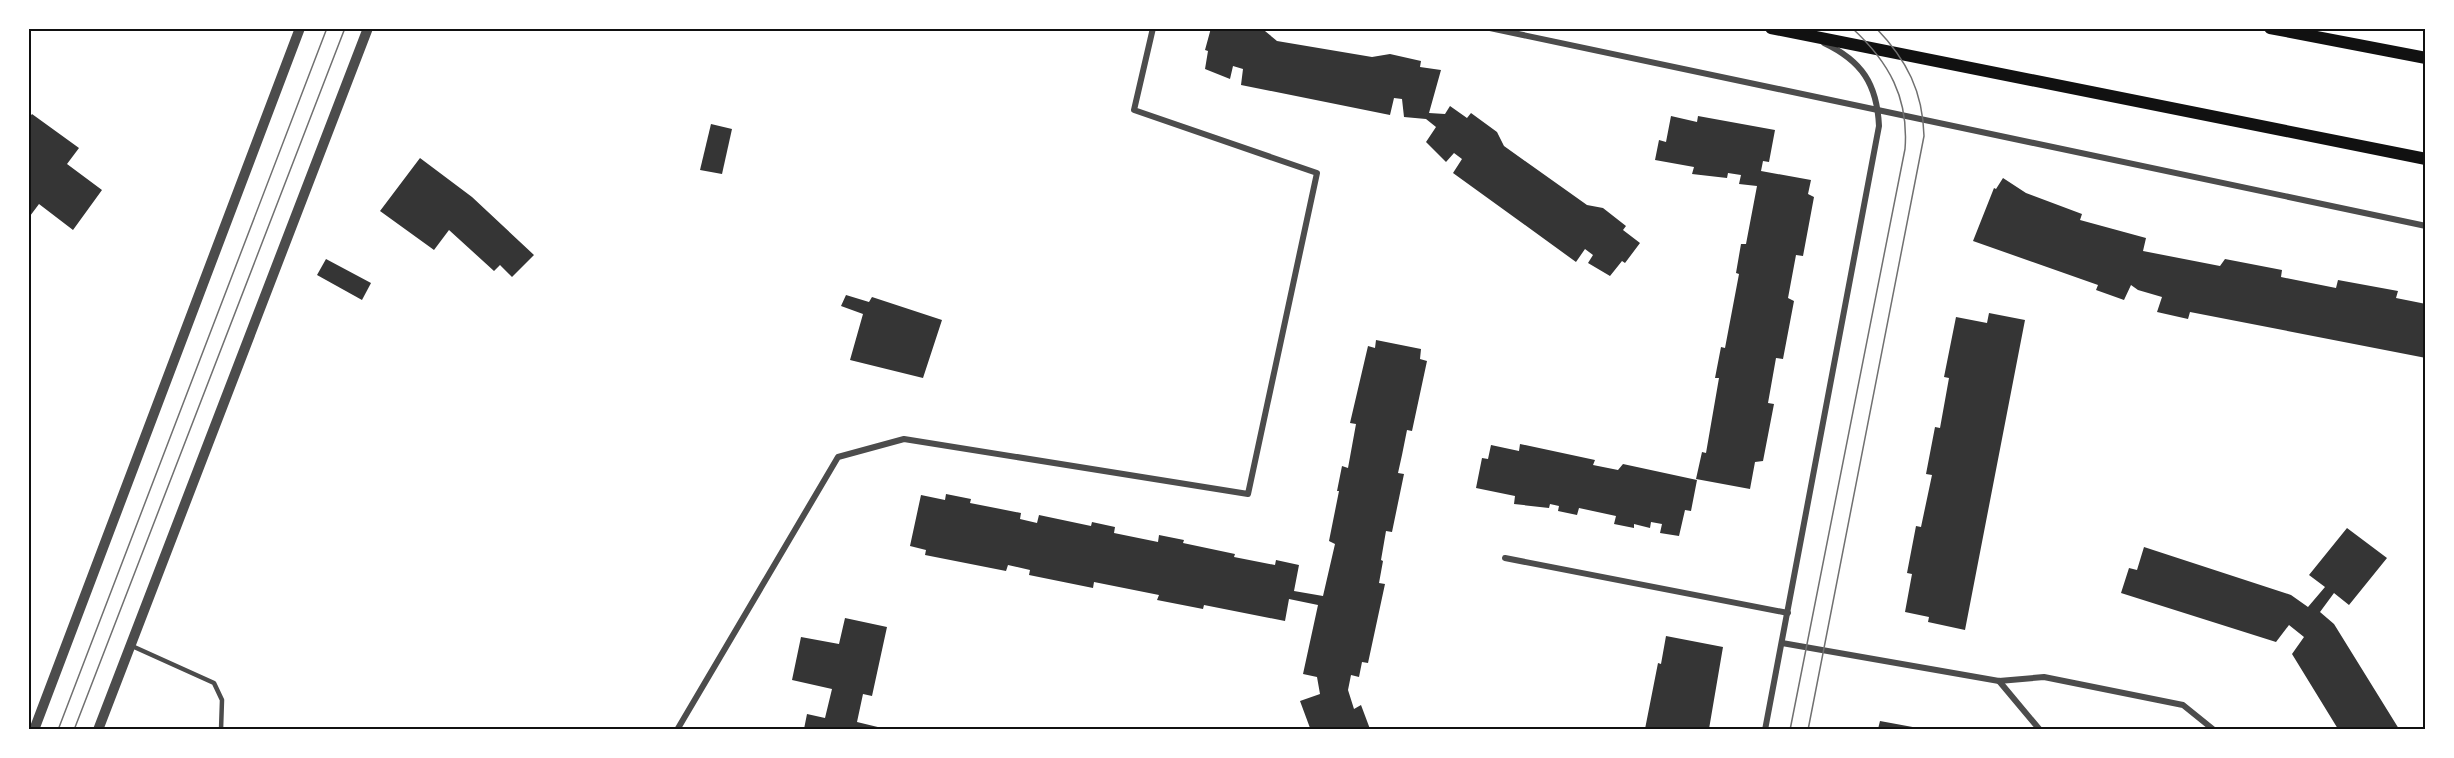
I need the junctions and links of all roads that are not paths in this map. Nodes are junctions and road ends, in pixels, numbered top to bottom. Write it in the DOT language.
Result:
graph roads {
  1 [pos="300,28"];
  2 [pos="368,28"];
  3 [pos="1154,28"];
  4 [pos="1490,28"];
  5 [pos="1771,28"];
  6 [pos="2270,28"];
  7 [pos="1807,36"];
  8 [pos="2426,58"];
  9 [pos="1878,110"];
  10 [pos="2426,159"];
  11 [pos="2426,226"];
  12 [pos="1505,558"];
  13 [pos="1788,613"];
  14 [pos="1782,643"];
  15 [pos="130,645"];
  16 [pos="1999,681"];
  17 [pos="34,729"];
  18 [pos="98,729"];
  19 [pos="221,729"];
  20 [pos="678,729"];
  21 [pos="1765,729"];
  22 [pos="2040,729"];
  23 [pos="2214,729"];
  1 -- 17 [label="street"];
  2 -- 15 [label="street"];
  3 -- 20 [label="street"];
  4 -- 9 [label="street"];
  5 -- 7 [label="main road"];
  6 -- 8 [label="main road"];
  7 -- 9 [label="street"];
  7 -- 10 [label="main road"];
  9 -- 11 [label="street"];
  9 -- 13 [label="street"];
  12 -- 13 [label="street"];
  13 -- 14 [label="street"];
  14 -- 16 [label="street"];
  14 -- 21 [label="street"];
  15 -- 18 [label="street"];
  15 -- 19 [label="lane"];
  16 -- 22 [label="street"];
  16 -- 23 [label="street"];
}
